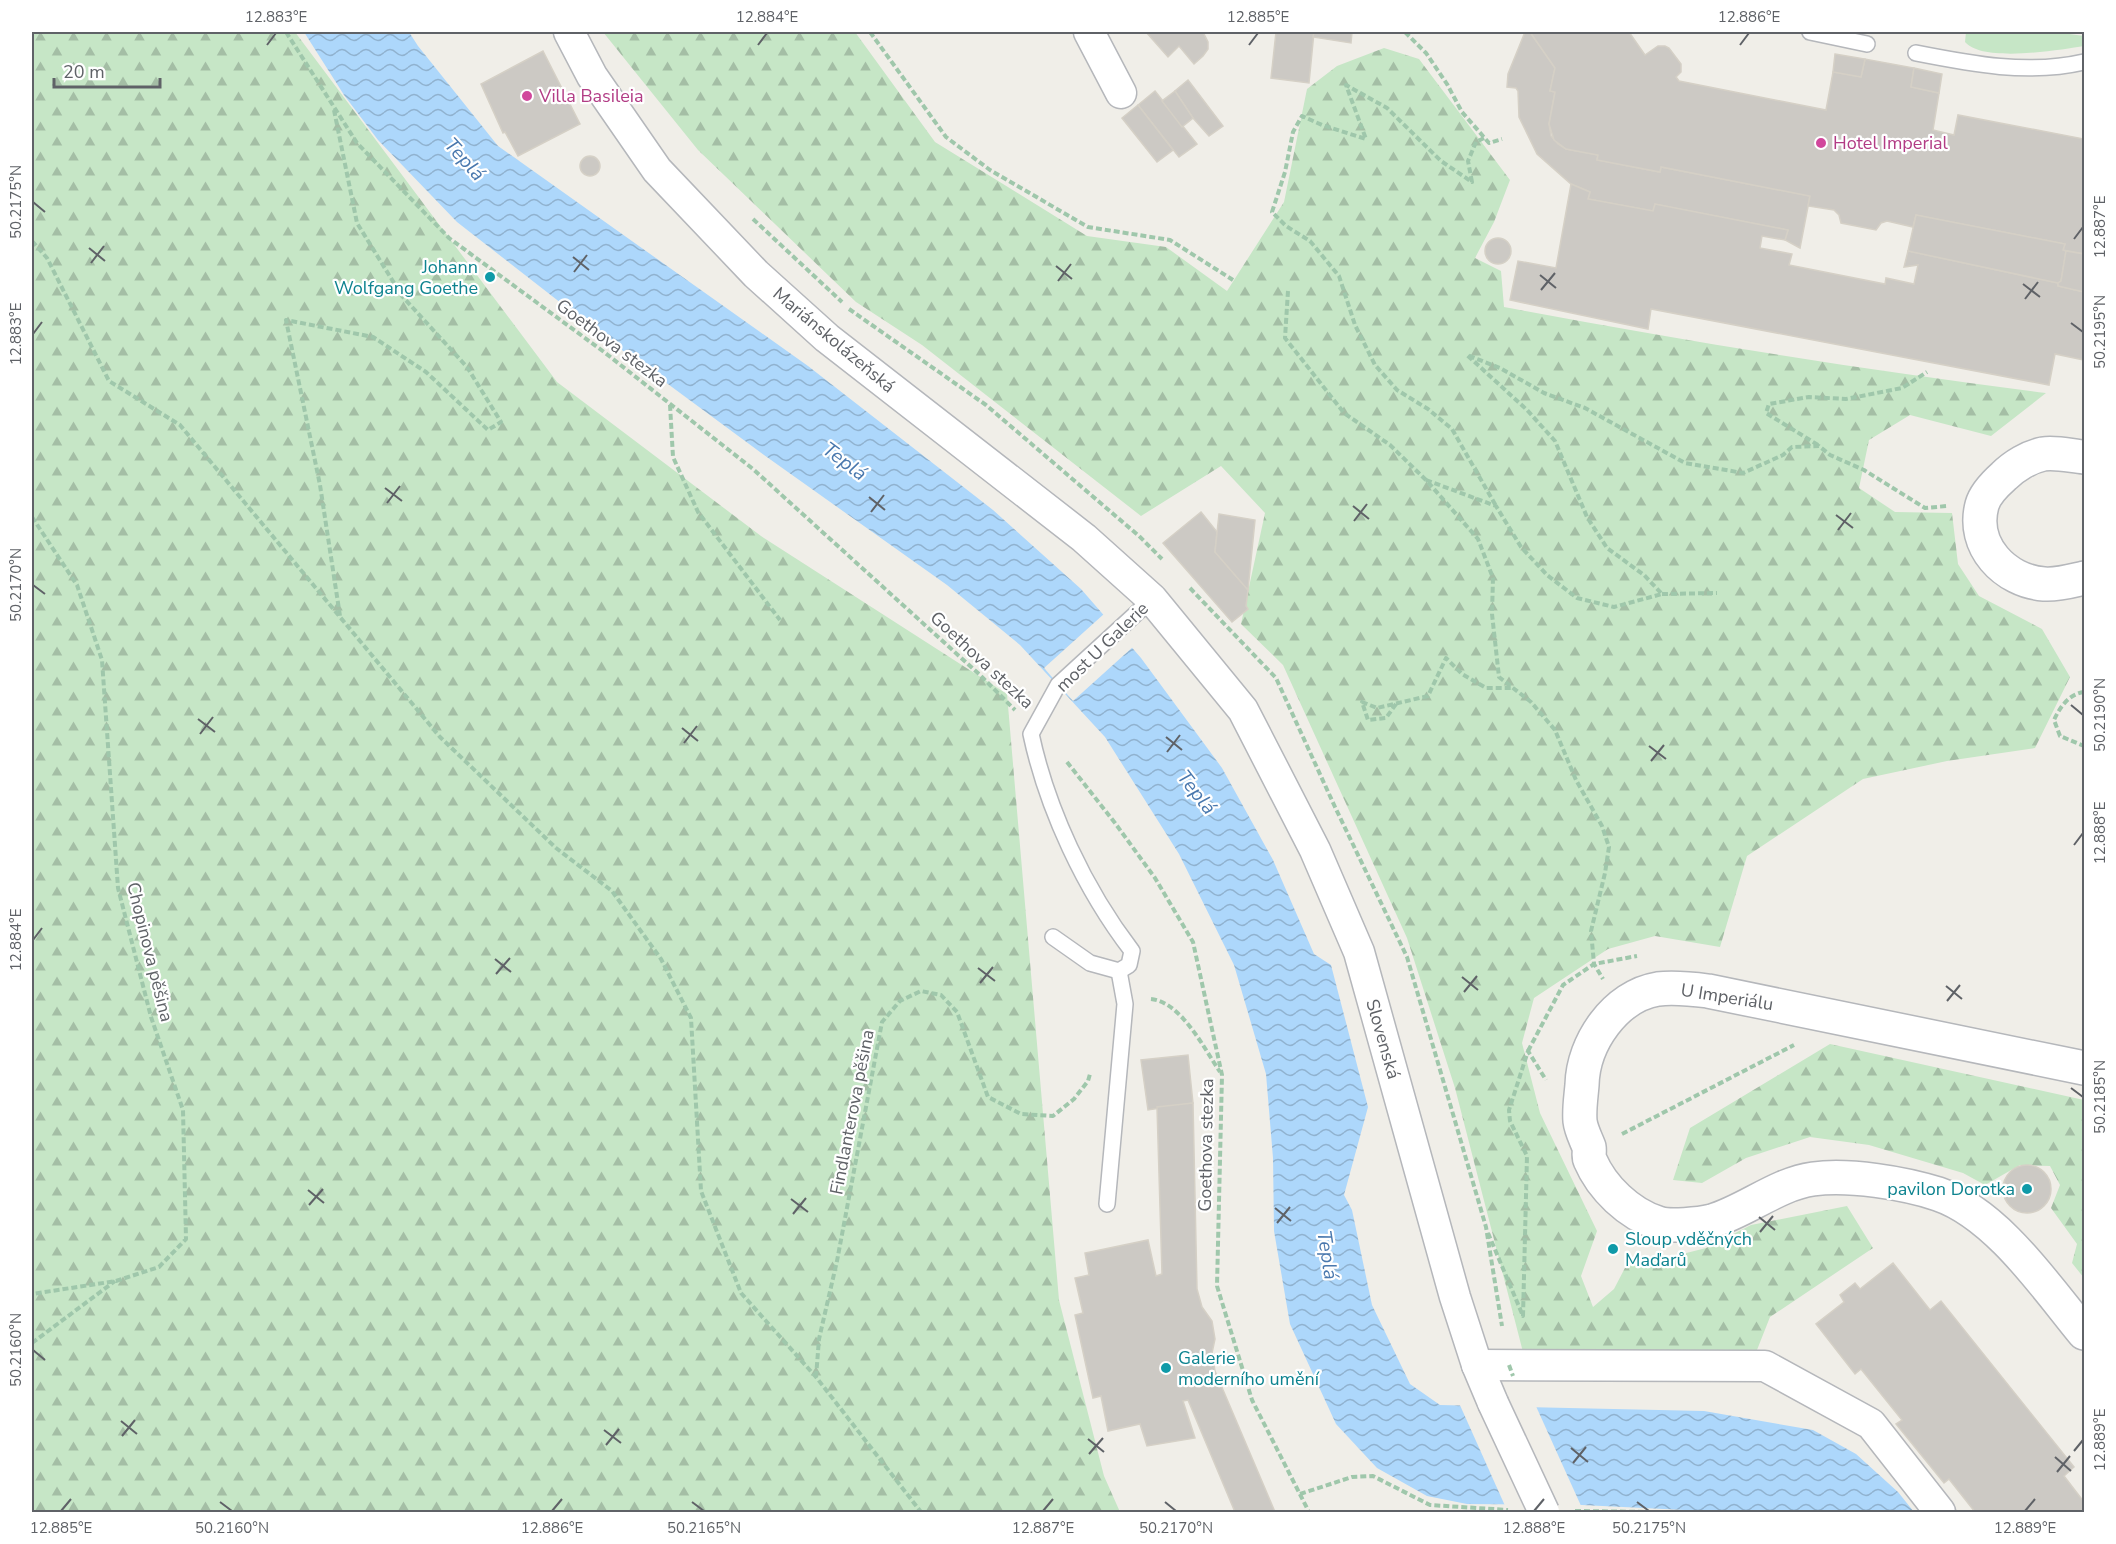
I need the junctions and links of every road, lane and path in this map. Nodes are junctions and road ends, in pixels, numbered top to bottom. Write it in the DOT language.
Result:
graph roads {
  1 [pos="286,32"];
  2 [pos="569,32"];
  3 [pos="870,32"];
  4 [pos="1089,32"];
  5 [pos="1405,32"];
  6 [pos="1810,32"];
  7 [pos="1867,44"];
  8 [pos="1916,53"];
  9 [pos="2085,62"];
  10 [pos="1121,93"];
  11 [pos="333,106"];
  12 [pos="1484,138"];
  13 [pos="1502,139"];
  14 [pos="32,242"];
  15 [pos="1233,280"];
  16 [pos="1288,291"];
  17 [pos="1927,372"];
  18 [pos="670,405"];
  19 [pos="1819,446"];
  20 [pos="2085,457"];
  21 [pos="1426,480"];
  22 [pos="1983,503"];
  23 [pos="1496,506"];
  24 [pos="32,517"];
  25 [pos="2085,578"];
  26 [pos="1717,593"];
  27 [pos="1662,594"];
  28 [pos="1152,599"];
  29 [pos="341,618"];
  30 [pos="780,620"];
  31 [pos="1513,688"];
  32 [pos="2085,692"];
  33 [pos="1396,704"];
  34 [pos="1035,728"];
  35 [pos="2085,746"];
  36 [pos="1053,937"];
  37 [pos="1594,964"];
  38 [pos="1119,971"];
  39 [pos="1125,1004"];
  40 [pos="1620,1008"];
  41 [pos="1846,1019"];
  42 [pos="1528,1050"];
  43 [pos="2085,1068"];
  44 [pos="1091,1071"];
  45 [pos="1222,1075"];
  46 [pos="1547,1080"];
  47 [pos="1590,1150"];
  48 [pos="1107,1204"];
  49 [pos="1486,1227"];
  50 [pos="116,1281"];
  51 [pos="32,1294"];
  52 [pos="2085,1333"];
  53 [pos="32,1343"];
  54 [pos="1477,1365"];
  55 [pos="816,1377"];
  56 [pos="1300,1494"];
  57 [pos="1514,1510"];
  58 [pos="921,1512"];
  59 [pos="1309,1512"];
  60 [pos="1557,1512"];
  61 [pos="1650,1512"];
  62 [pos="1940,1512"];
  1 -- 11 [label="path, Goethova stezka"];
  2 -- 28 [label="street, Mariánskolázeňská"];
  3 -- 15 [label="path"];
  4 -- 10 [label="street"];
  5 -- 12 [label="path"];
  6 -- 7 [label="lane"];
  8 -- 9 [label="lane"];
  11 -- 18 [label="path, Goethova stezka"];
  11 -- 29 [label="path"];
  12 -- 13 [label="path"];
  12 -- 23 [label="path"];
  14 -- 29 [label="path"];
  16 -- 21 [label="path"];
  17 -- 19 [label="path"];
  18 -- 30 [label="path"];
  18 -- 34 [label="path, Goethova stezka"];
  19 -- 22 [label="path"];
  19 -- 27 [label="path"];
  20 -- 22 [label="street"];
  21 -- 23 [label="path"];
  21 -- 31 [label="path"];
  22 -- 25 [label="street"];
  23 -- 27 [label="path"];
  24 -- 50 [label="path, Chopinova pěšina"];
  26 -- 27 [label="path"];
  28 -- 34 [label="lane, most U Galerie"];
  28 -- 54 [label="street, Slovenská"];
  29 -- 55 [label="path"];
  31 -- 33 [label="path"];
  31 -- 37 [label="path"];
  32 -- 35 [label="path"];
  33 -- 33 [label="path"];
  34 -- 38 [label="lane"];
  34 -- 45 [label="path, Goethova stezka"];
  36 -- 38 [label="lane"];
  37 -- 40 [label="path"];
  37 -- 42 [label="path"];
  38 -- 39 [label="lane"];
  39 -- 45 [label="path"];
  39 -- 48 [label="lane"];
  40 -- 41 [label="street, U Imperiálu"];
  40 -- 47 [label="street, U Imperiálu"];
  41 -- 43 [label="street, U Imperiálu"];
  41 -- 47 [label="path"];
  42 -- 46 [label="path"];
  42 -- 49 [label="path"];
  44 -- 55 [label="path, Findlanterova pěšina"];
  45 -- 56 [label="path, Goethova stezka"];
  47 -- 52 [label="street, U Imperiálu"];
  50 -- 51 [label="path, Chopinova pěšina"];
  50 -- 53 [label="path"];
  54 -- 60 [label="street, Slovenská, bridge"];
  54 -- 62 [label="street"];
  55 -- 58 [label="path"];
  56 -- 57 [label="path"];
  56 -- 59 [label="path, Goethova stezka"];
  60 -- 61 [label="path"];
}
